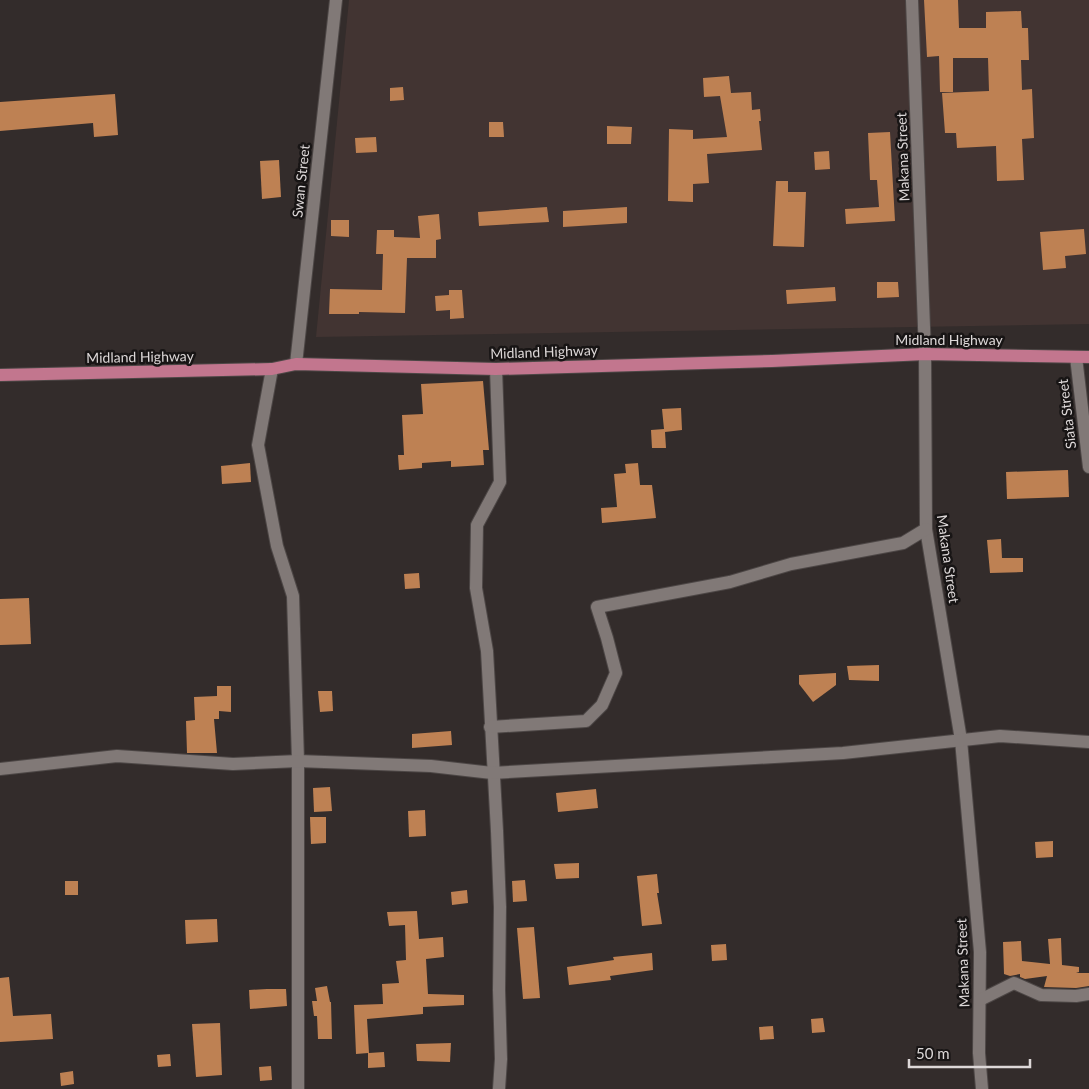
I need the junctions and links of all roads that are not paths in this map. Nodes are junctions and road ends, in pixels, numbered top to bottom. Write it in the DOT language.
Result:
graph roads {
  1 [pos="336,0"];
  2 [pos="912,0"];
  3 [pos="925,354"];
  4 [pos="1082,357"];
  5 [pos="296,364"];
  6 [pos="272,369"];
  7 [pos="496,369"];
  8 [pos="0,376"];
  9 [pos="1089,467"];
  10 [pos="926,529"];
  11 [pos="490,727"];
  12 [pos="961,740"];
  13 [pos="1089,742"];
  14 [pos="298,761"];
  15 [pos="0,769"];
  16 [pos="492,773"];
  17 [pos="1089,994"];
  18 [pos="980,1000"];
  19 [pos="298,1089"];
  20 [pos="499,1089"];
  21 [pos="982,1089"];
  1 -- 5 [label="street, Swan Street"];
  2 -- 3 [label="street, Makana Street"];
  3 -- 4 [label="main road, Midland Highway"];
  3 -- 7 [label="main road, Midland Highway"];
  3 -- 10 [label="street, Makana Street"];
  4 -- 9 [label="street, Siata Street"];
  5 -- 6 [label="main road, Midland Highway"];
  5 -- 7 [label="main road, Midland Highway"];
  6 -- 8 [label="main road, Midland Highway"];
  6 -- 14 [label="street"];
  7 -- 11 [label="street"];
  10 -- 11 [label="street"];
  10 -- 12 [label="street, Makana Street"];
  11 -- 16 [label="street"];
  12 -- 13 [label="street"];
  12 -- 16 [label="street"];
  12 -- 18 [label="street, Makana Street"];
  14 -- 15 [label="street"];
  14 -- 16 [label="street"];
  14 -- 19 [label="street"];
  16 -- 20 [label="street"];
  17 -- 18 [label="street"];
  18 -- 21 [label="street, Makana Street"];
}
